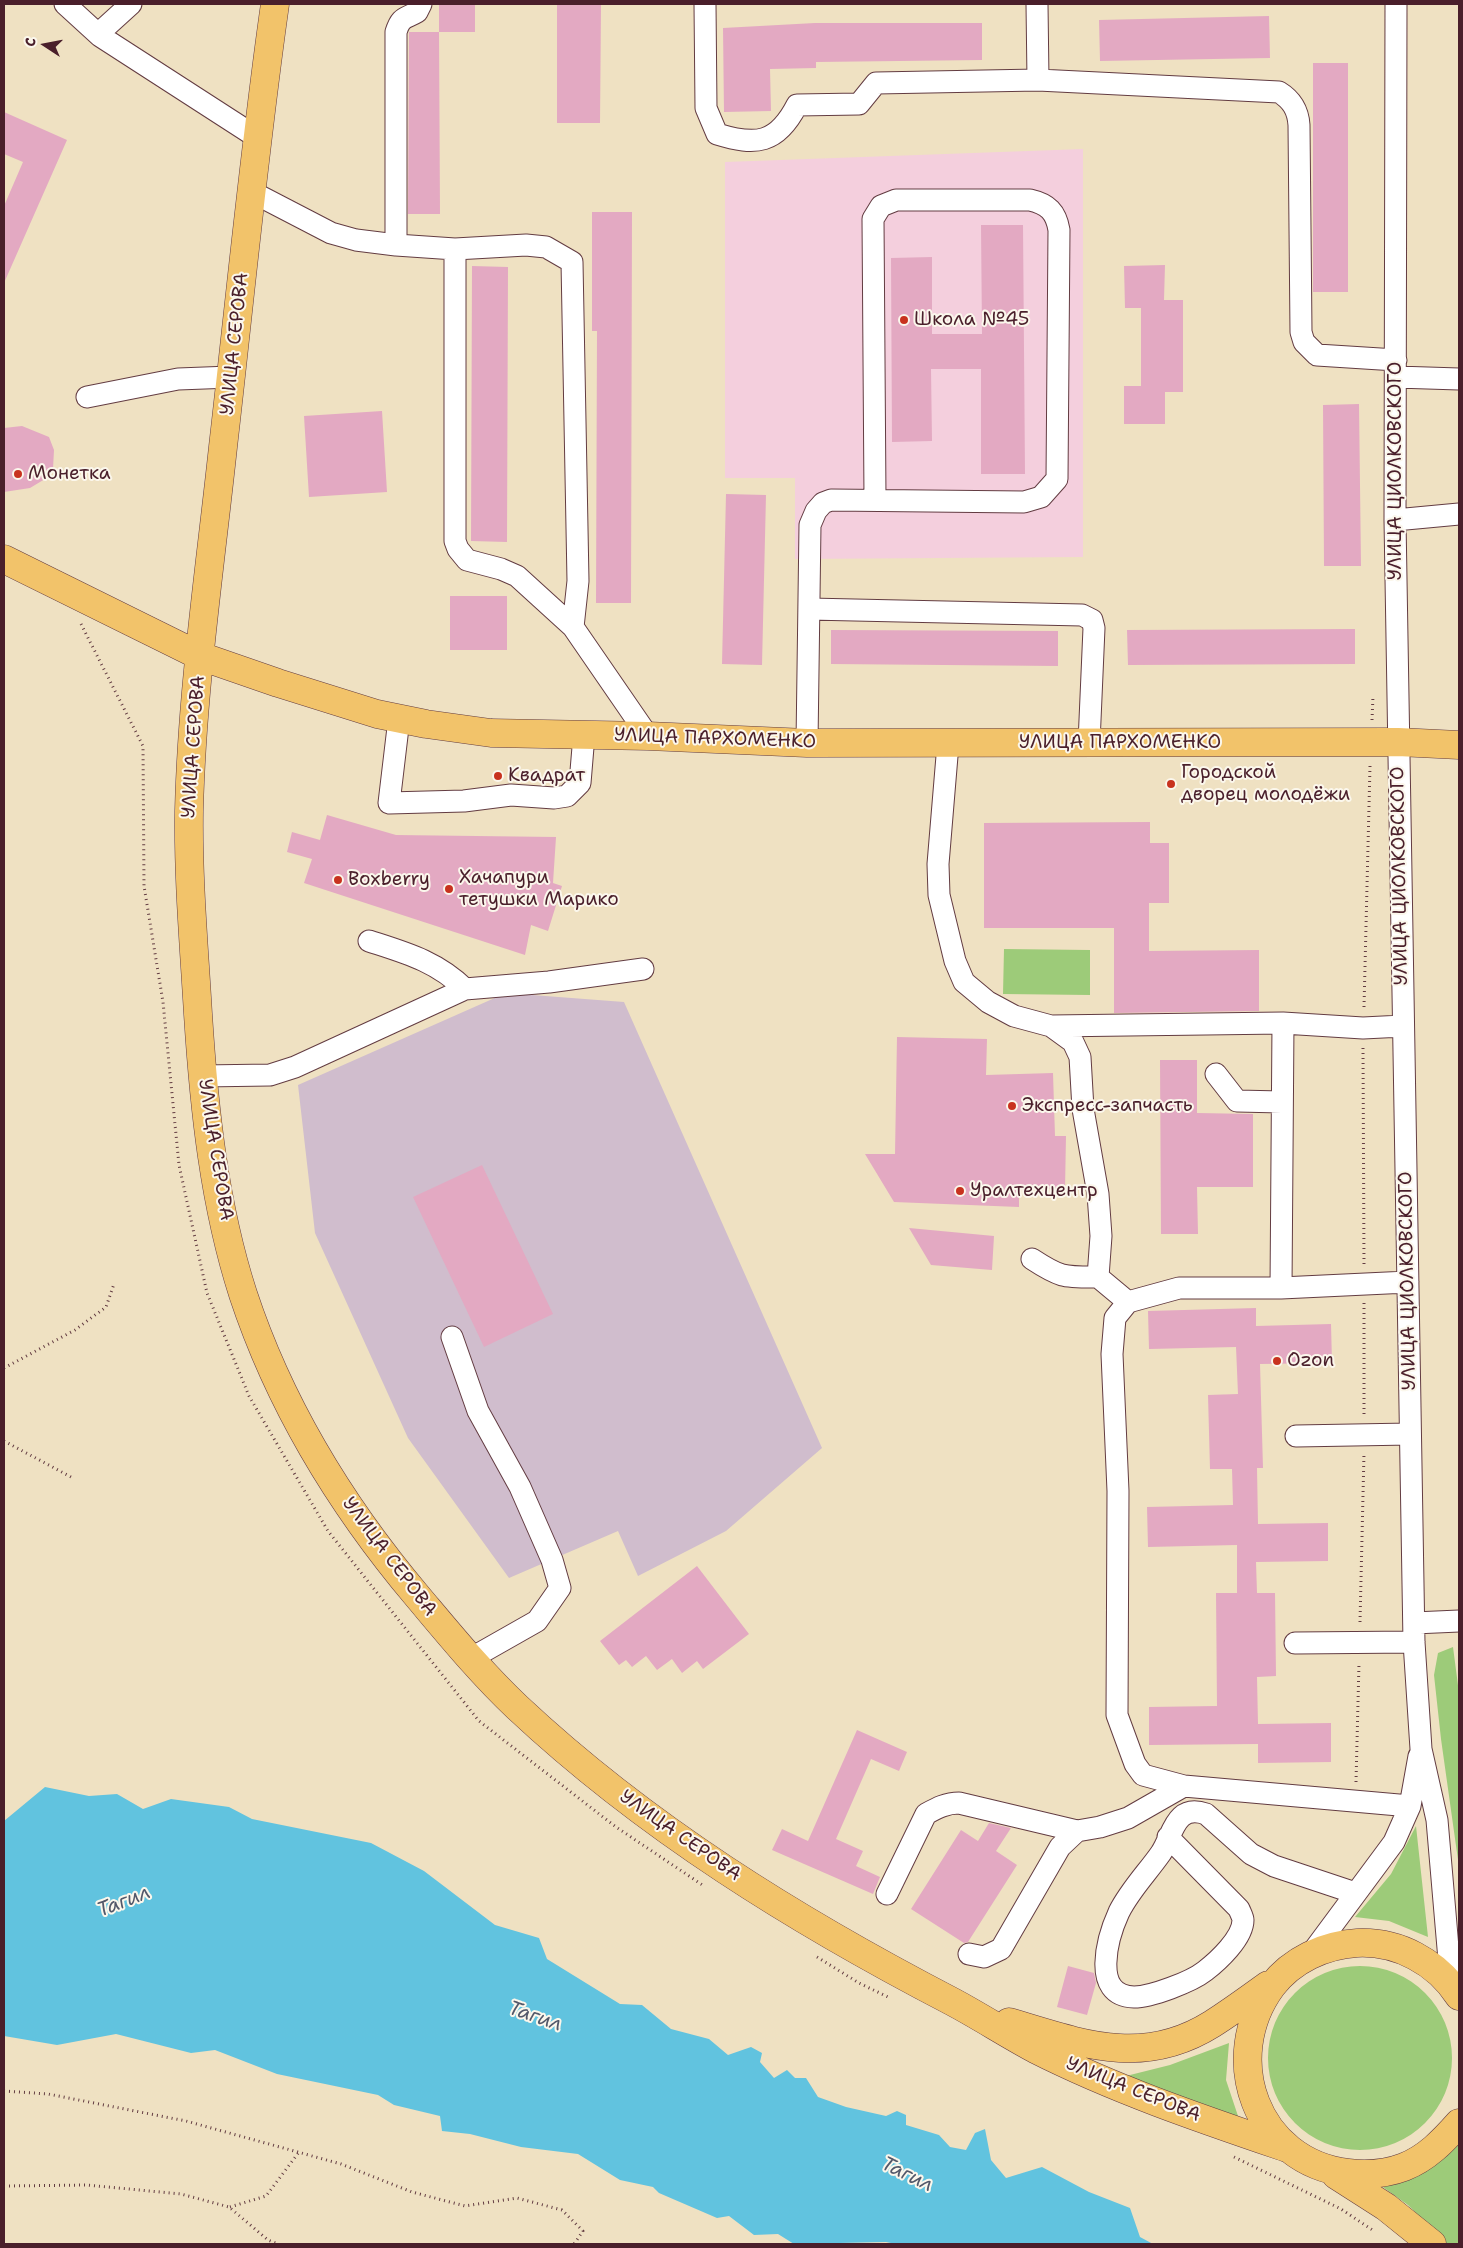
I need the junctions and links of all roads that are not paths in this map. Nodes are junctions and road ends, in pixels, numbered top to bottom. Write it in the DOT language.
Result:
graph roads {
  1 [pos="65,4"];
  2 [pos="131,4"];
  3 [pos="275,4"];
  4 [pos="420,4"];
  5 [pos="705,4"];
  6 [pos="1037,4"];
  7 [pos="1396,4"];
  8 [pos="98,34"];
  9 [pos="1038,80"];
  10 [pos="258,138"];
  11 [pos="252,192"];
  12 [pos="396,245"];
  13 [pos="455,249"];
  14 [pos="1396,369"];
  15 [pos="231,377"];
  16 [pos="1459,379"];
  17 [pos="87,397"];
  18 [pos="875,499"];
  19 [pos="1459,514"];
  20 [pos="1395,520"];
  21 [pos="4,559"];
  22 [pos="809,609"];
  23 [pos="573,627"];
  24 [pos="200,656"];
  25 [pos="399,719"];
  26 [pos="584,735"];
  27 [pos="648,736"];
  28 [pos="1398,742"];
  29 [pos="807,743"];
  30 [pos="1089,743"];
  31 [pos="948,744"];
  32 [pos="1459,744"];
  33 [pos="369,941"];
  34 [pos="643,969"];
  35 [pos="465,989"];
  36 [pos="1283,1024"];
  37 [pos="1051,1026"];
  38 [pos="1403,1026"];
  39 [pos="1216,1074"];
  40 [pos="202,1076"];
  41 [pos="1282,1102"];
  42 [pos="1032,1259"];
  43 [pos="1098,1277"];
  44 [pos="1408,1282"];
  45 [pos="1281,1288"];
  46 [pos="1128,1302"];
  47 [pos="452,1337"];
  48 [pos="1410,1434"];
  49 [pos="1296,1436"];
  50 [pos="1459,1622"];
  51 [pos="1414,1633"];
  52 [pos="1294,1643"];
  53 [pos="470,1659"];
  54 [pos="1421,1749"];
  55 [pos="1184,1786"];
  56 [pos="1410,1806"];
  57 [pos="1077,1831"];
  58 [pos="1168,1837"];
  59 [pos="888,1894"];
  60 [pos="1355,1894"];
  61 [pos="969,1954"];
  62 [pos="1311,1954"];
  63 [pos="1280,1976"];
  64 [pos="1455,1990"];
  65 [pos="986,2019"];
  66 [pos="1459,2123"];
  67 [pos="1287,2148"];
  68 [pos="1331,2171"];
  69 [pos="1432,2244"];
  1 -- 8 [label="street"];
  2 -- 8 [label="street"];
  3 -- 10 [label="main road, УЛИЦА СЕРОВА"];
  4 -- 12 [label="street"];
  5 -- 9 [label="street"];
  6 -- 9 [label="street"];
  7 -- 14 [label="street, УЛИЦА ЦИОЛКОВСКОГО"];
  8 -- 10 [label="street"];
  9 -- 14 [label="street"];
  10 -- 11 [label="main road, УЛИЦА СЕРОВА"];
  11 -- 12 [label="street"];
  11 -- 15 [label="main road, УЛИЦА СЕРОВА"];
  12 -- 13 [label="street"];
  13 -- 23 [label="street"];
  13 -- 23 [label="street"];
  14 -- 16 [label="street"];
  14 -- 20 [label="street, УЛИЦА ЦИОЛКОВСКОГО"];
  15 -- 17 [label="street"];
  15 -- 24 [label="main road, УЛИЦА СЕРОВА"];
  18 -- 18 [label="street"];
  18 -- 22 [label="street"];
  19 -- 20 [label="street"];
  20 -- 28 [label="street, УЛИЦА ЦИОЛКОВСКОГО"];
  21 -- 24 [label="main road, УЛИЦА ПАРХОМЕНКО"];
  22 -- 29 [label="street"];
  22 -- 30 [label="street"];
  23 -- 27 [label="street"];
  24 -- 25 [label="main road, УЛИЦА ПАРХОМЕНКО"];
  24 -- 40 [label="main road, УЛИЦА СЕРОВА"];
  25 -- 26 [label="main road, УЛИЦА ПАРХОМЕНКО"];
  25 -- 26 [label="street"];
  26 -- 27 [label="main road, УЛИЦА ПАРХОМЕНКО"];
  27 -- 29 [label="main road, УЛИЦА ПАРХОМЕНКО"];
  28 -- 30 [label="main road, УЛИЦА ПАРХОМЕНКО"];
  28 -- 32 [label="main road, УЛИЦА ПАРХОМЕНКО"];
  28 -- 38 [label="street, УЛИЦА ЦИОЛКОВСКОГО"];
  29 -- 31 [label="main road, УЛИЦА ПАРХОМЕНКО"];
  30 -- 31 [label="main road, УЛИЦА ПАРХОМЕНКО"];
  31 -- 37 [label="street"];
  33 -- 35 [label="street"];
  34 -- 35 [label="street"];
  35 -- 40 [label="street"];
  36 -- 37 [label="street"];
  36 -- 38 [label="street"];
  36 -- 41 [label="street"];
  37 -- 43 [label="street"];
  38 -- 44 [label="street, УЛИЦА ЦИОЛКОВСКОГО"];
  39 -- 41 [label="street"];
  40 -- 53 [label="main road, УЛИЦА СЕРОВА"];
  41 -- 45 [label="street"];
  42 -- 43 [label="street"];
  43 -- 46 [label="street"];
  44 -- 45 [label="street"];
  44 -- 48 [label="street, УЛИЦА ЦИОЛКОВСКОГО"];
  45 -- 46 [label="street"];
  46 -- 55 [label="street"];
  47 -- 53 [label="street"];
  48 -- 49 [label="street"];
  48 -- 51 [label="street, УЛИЦА ЦИОЛКОВСКОГО"];
  50 -- 51 [label="street"];
  51 -- 52 [label="street"];
  51 -- 54 [label="street, УЛИЦА ЦИОЛКОВСКОГО"];
  53 -- 65 [label="main road, УЛИЦА СЕРОВА"];
  54 -- 56 [label="street, УЛИЦА ЦИОЛКОВСКОГО"];
  54 -- 64 [label="street, УЛИЦА ЦИОЛКОВСКОГО"];
  55 -- 56 [label="street"];
  55 -- 57 [label="street"];
  56 -- 60 [label="street, УЛИЦА ЦИОЛКОВСКОГО"];
  57 -- 59 [label="street"];
  57 -- 61 [label="street"];
  58 -- 58 [label="street"];
  58 -- 60 [label="street"];
  60 -- 62 [label="street, УЛИЦА ЦИОЛКОВСКОГО"];
  62 -- 63 [label="main road, УЛИЦА СЕРОВА"];
  62 -- 64 [label="main road, УЛИЦА СЕРОВА"];
  63 -- 65 [label="main road, УЛИЦА СЕРОВА"];
  63 -- 67 [label="main road"];
  65 -- 67 [label="main road, УЛИЦА СЕРОВА"];
  66 -- 68 [label="main road"];
  67 -- 68 [label="main road"];
  68 -- 69 [label="main road"];
}
